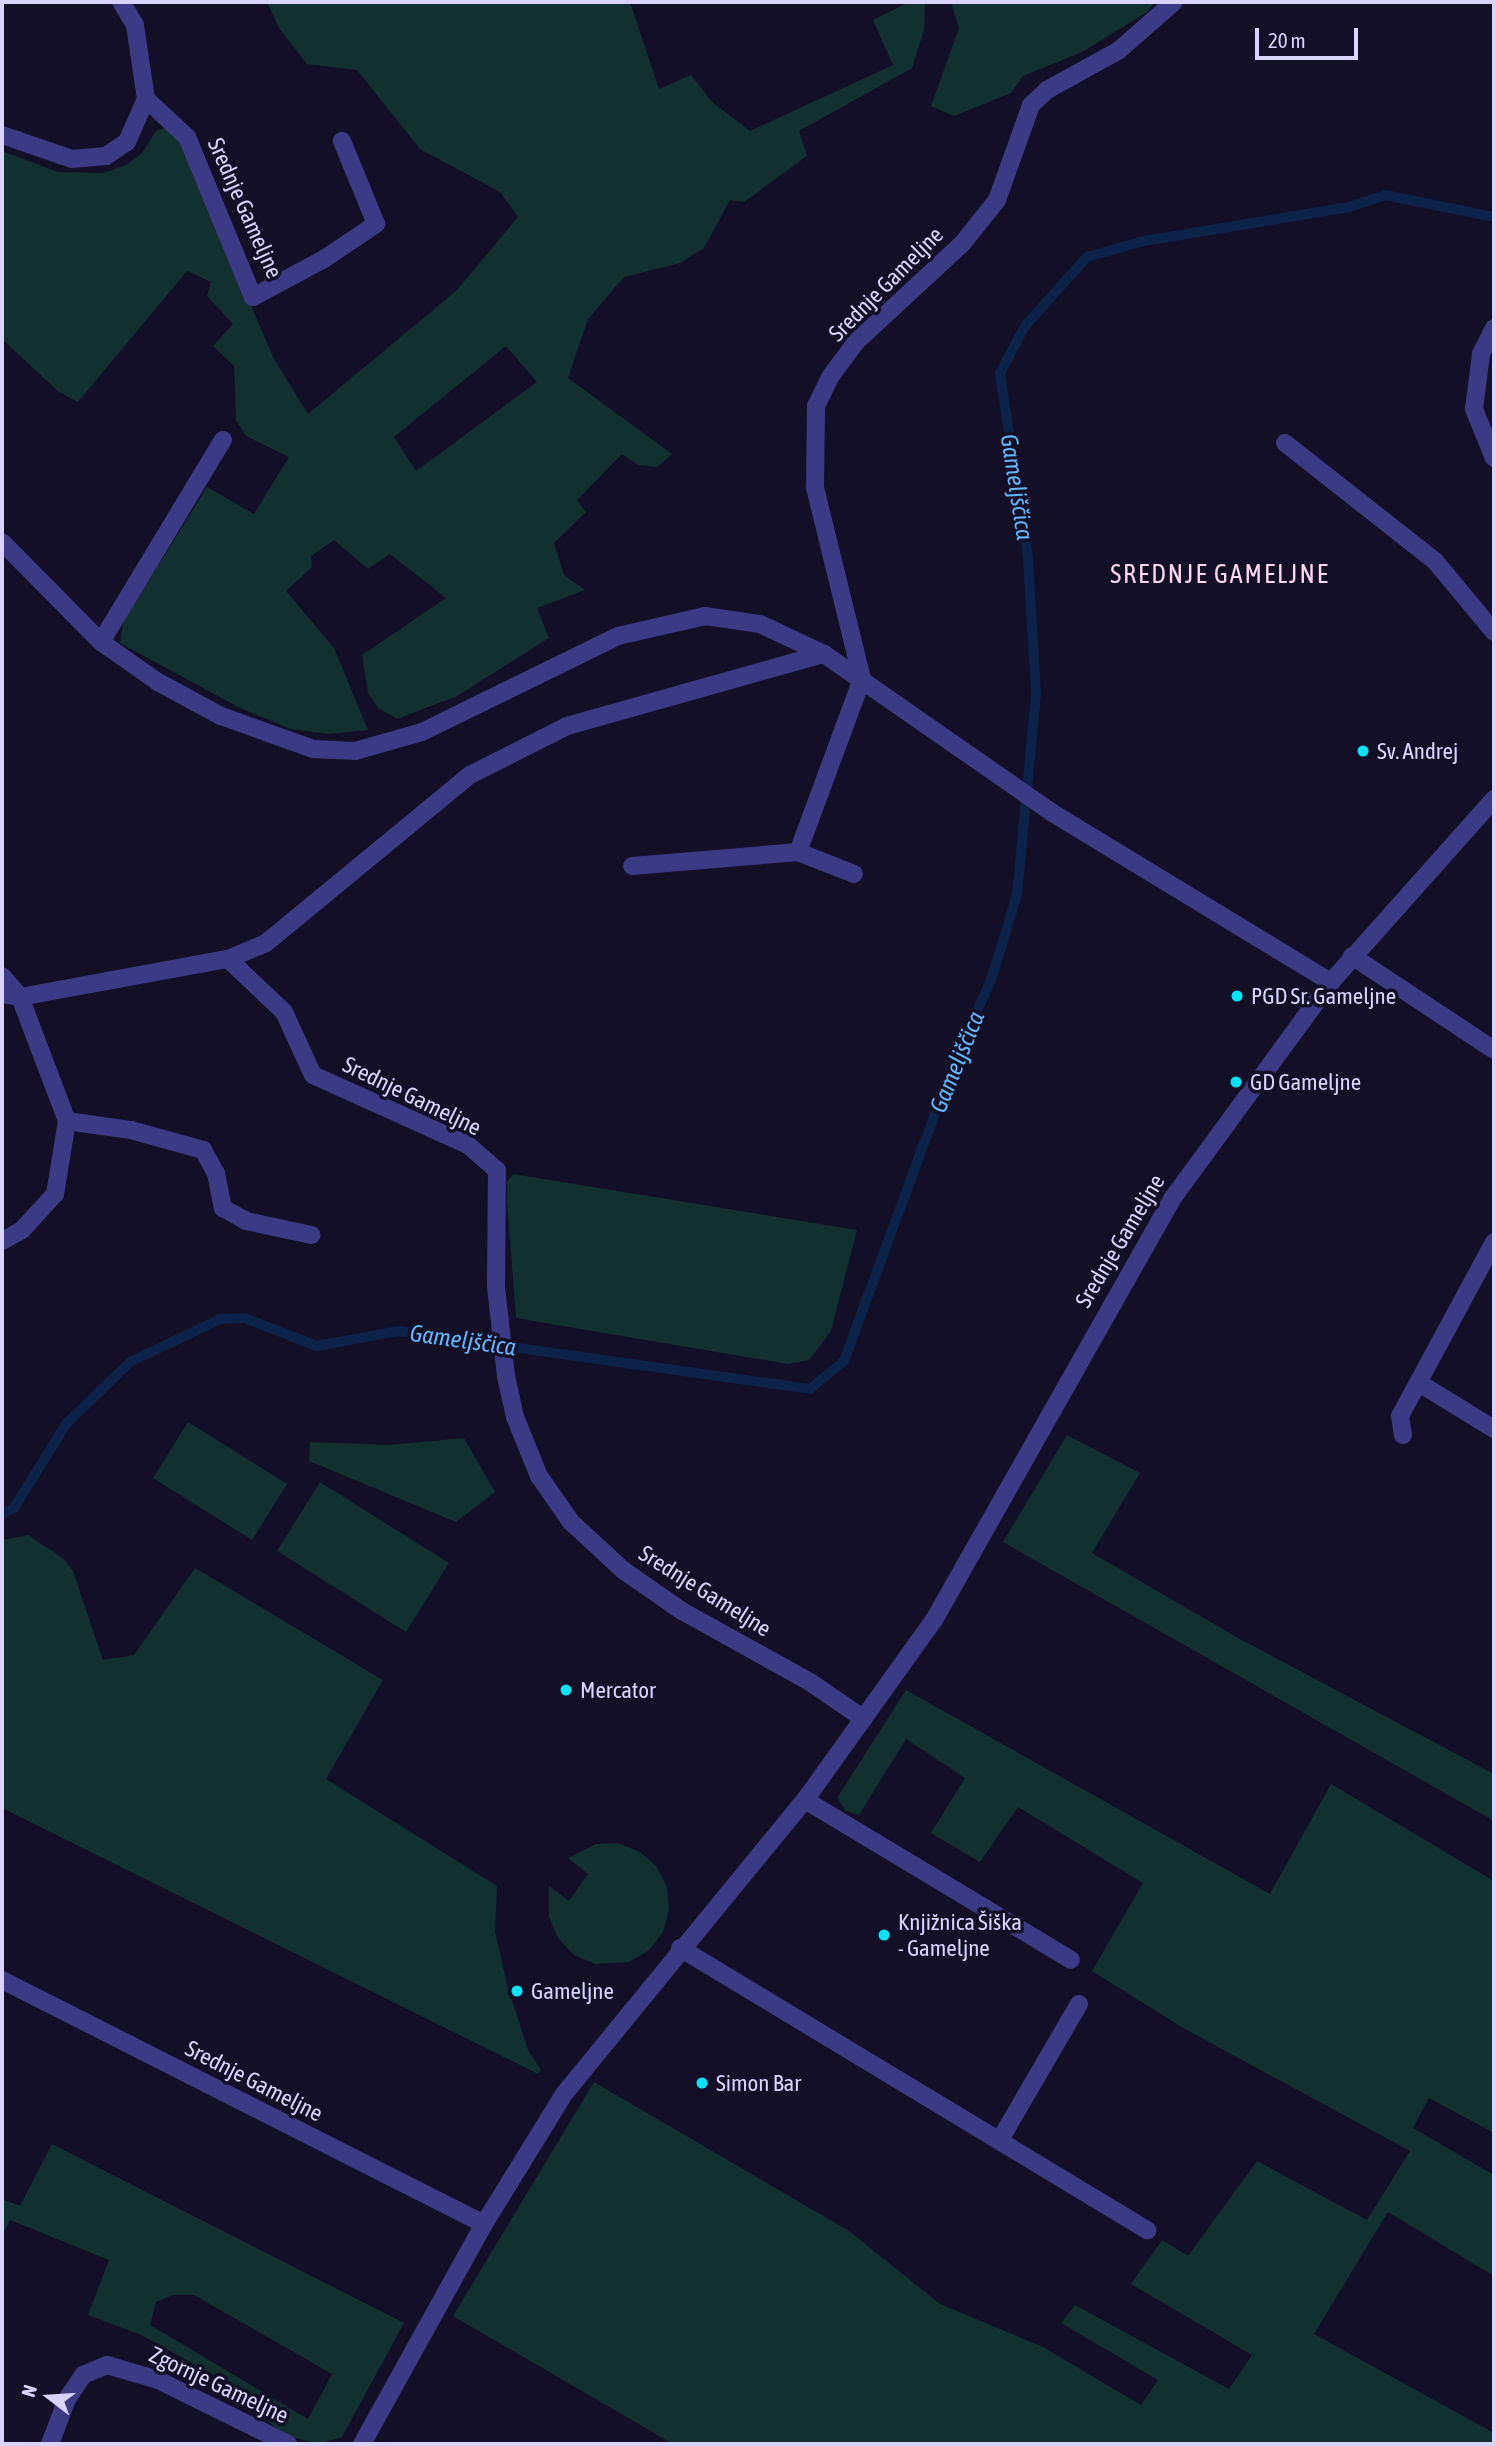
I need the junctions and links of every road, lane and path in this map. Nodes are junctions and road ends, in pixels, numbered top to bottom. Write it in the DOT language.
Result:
graph roads {
  1 [pos="121,2"];
  2 [pos="1174,2"];
  3 [pos="146,99"];
  4 [pos="2,135"];
  5 [pos="342,141"];
  6 [pos="1494,328"];
  7 [pos="223,440"];
  8 [pos="1285,443"];
  9 [pos="1494,458"];
  10 [pos="2,542"];
  11 [pos="1494,632"];
  12 [pos="101,642"];
  13 [pos="824,654"];
  14 [pos="862,679"];
  15 [pos="1494,799"];
  16 [pos="798,852"];
  17 [pos="632,866"];
  18 [pos="854,874"];
  19 [pos="1352,956"];
  20 [pos="228,959"];
  21 [pos="2,976"];
  22 [pos="1331,982"];
  23 [pos="11,995"];
  24 [pos="2,1011"];
  25 [pos="1494,1050"];
  26 [pos="67,1121"];
  27 [pos="312,1234"];
  28 [pos="2,1241"];
  29 [pos="1494,1242"];
  30 [pos="1419,1383"];
  31 [pos="1494,1429"];
  32 [pos="1403,1435"];
  33 [pos="864,1719"];
  34 [pos="805,1800"];
  35 [pos="680,1948"];
  36 [pos="1071,1960"];
  37 [pos="2,1980"];
  38 [pos="1079,2004"];
  39 [pos="1001,2138"];
  40 [pos="484,2224"];
  41 [pos="1147,2230"];
  42 [pos="50,2444"];
  43 [pos="288,2444"];
  44 [pos="362,2444"];
  1 -- 3 [label="street"];
  2 -- 14 [label="street, Srednje Gameljne"];
  3 -- 4 [label="street"];
  3 -- 5 [label="street, Srednje Gameljne"];
  6 -- 9 [label="street"];
  7 -- 12 [label="street"];
  8 -- 11 [label="street"];
  10 -- 12 [label="street"];
  12 -- 13 [label="street"];
  13 -- 14 [label="street"];
  13 -- 20 [label="street"];
  14 -- 16 [label="street"];
  14 -- 22 [label="street"];
  15 -- 19 [label="street, Srednje Gameljne"];
  16 -- 17 [label="street"];
  16 -- 18 [label="street"];
  19 -- 22 [label="street, Srednje Gameljne"];
  19 -- 25 [label="street"];
  20 -- 23 [label="street"];
  20 -- 33 [label="street, Srednje Gameljne"];
  21 -- 23 [label="street"];
  22 -- 33 [label="street, Srednje Gameljne"];
  23 -- 24 [label="street"];
  23 -- 26 [label="street"];
  26 -- 27 [label="street"];
  26 -- 28 [label="street"];
  29 -- 30 [label="street"];
  30 -- 31 [label="street"];
  30 -- 32 [label="street"];
  33 -- 34 [label="street, Srednje Gameljne"];
  34 -- 35 [label="street, Srednje Gameljne"];
  34 -- 36 [label="street"];
  35 -- 39 [label="street"];
  35 -- 40 [label="street, Srednje Gameljne"];
  37 -- 40 [label="street, Srednje Gameljne"];
  38 -- 39 [label="street"];
  39 -- 41 [label="street"];
  40 -- 44 [label="street, Srednje Gameljne"];
  42 -- 43 [label="street, Zgornje Gameljne"];
}
